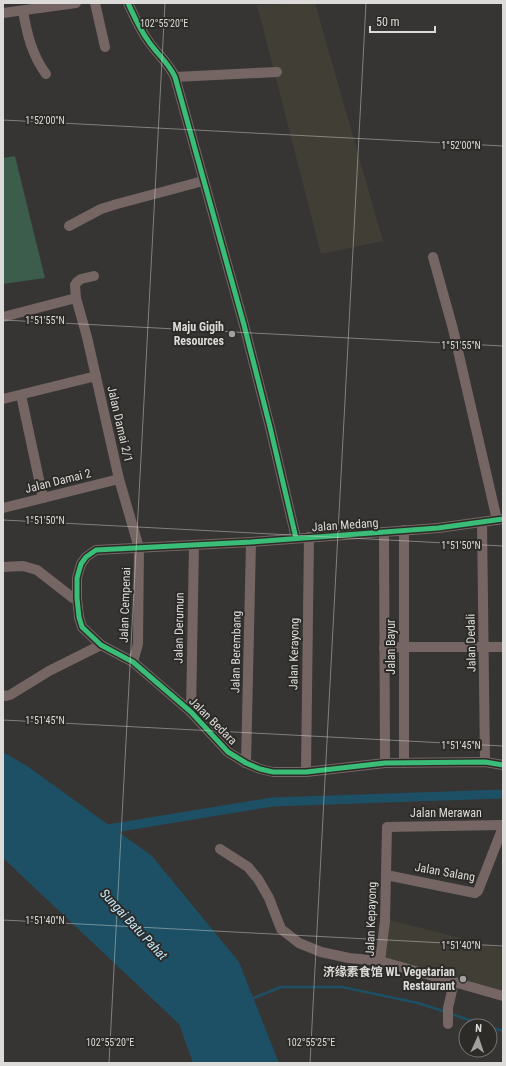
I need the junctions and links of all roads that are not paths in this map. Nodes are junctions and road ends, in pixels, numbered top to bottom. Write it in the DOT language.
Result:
graph roads {
  1 [pos="76,3"];
  2 [pos="95,3"];
  3 [pos="128,3"];
  4 [pos="56,5"];
  5 [pos="23,11"];
  6 [pos="3,13"];
  7 [pos="105,47"];
  8 [pos="277,72"];
  9 [pos="46,74"];
  10 [pos="174,77"];
  11 [pos="203,182"];
  12 [pos="69,226"];
  13 [pos="433,257"];
  14 [pos="94,276"];
  15 [pos="76,298"];
  16 [pos="3,317"];
  17 [pos="96,376"];
  18 [pos="21,395"];
  19 [pos="3,399"];
  20 [pos="119,479"];
  21 [pos="43,498"];
  22 [pos="3,508"];
  23 [pos="500,519"];
  24 [pos="482,522"];
  25 [pos="404,530"];
  26 [pos="384,532"];
  27 [pos="309,537"];
  28 [pos="296,538"];
  29 [pos="251,542"];
  30 [pos="194,545"];
  31 [pos="139,548"];
  32 [pos="3,567"];
  33 [pos="77,598"];
  34 [pos="101,645"];
  35 [pos="404,647"];
  36 [pos="484,647"];
  37 [pos="503,647"];
  38 [pos="384,648"];
  39 [pos="133,662"];
  40 [pos="3,695"];
  41 [pos="191,712"];
  42 [pos="485,762"];
  43 [pos="246,763"];
  44 [pos="385,763"];
  45 [pos="404,763"];
  46 [pos="503,765"];
  47 [pos="306,772"];
  48 [pos="390,826"];
  49 [pos="503,826"];
  50 [pos="220,849"];
  51 [pos="386,875"];
  52 [pos="380,961"];
  53 [pos="454,982"];
  54 [pos="503,996"];
  55 [pos="448,1024"];
  1 -- 4 [label="street"];
  2 -- 7 [label="street"];
  3 -- 10 [label="street"];
  4 -- 5 [label="street"];
  5 -- 6 [label="street"];
  5 -- 9 [label="street"];
  8 -- 10 [label="street"];
  10 -- 11 [label="street"];
  11 -- 12 [label="street"];
  11 -- 28 [label="street"];
  13 -- 23 [label="street"];
  14 -- 15 [label="street"];
  15 -- 16 [label="street"];
  15 -- 17 [label="street, Jalan Damai 2/1"];
  17 -- 18 [label="street"];
  17 -- 20 [label="street, Jalan Damai 2/1"];
  18 -- 19 [label="street"];
  18 -- 21 [label="street"];
  20 -- 21 [label="street, Jalan Damai 2"];
  20 -- 31 [label="street, Jalan Damai 2/1"];
  21 -- 22 [label="street, Jalan Damai 2"];
  23 -- 24 [label="street, Jalan Medang"];
  24 -- 25 [label="street, Jalan Medang"];
  24 -- 36 [label="street, Jalan Dedali"];
  25 -- 26 [label="street, Jalan Medang"];
  25 -- 35 [label="street, Jalan Bayur"];
  26 -- 27 [label="street, Jalan Medang"];
  26 -- 38 [label="street, Jalan Bayur"];
  27 -- 28 [label="street, Jalan Medang"];
  27 -- 47 [label="street, Jalan Kerayong"];
  28 -- 29 [label="street, Jalan Medang"];
  29 -- 30 [label="street, Jalan Medang"];
  29 -- 43 [label="street, Jalan Berembang"];
  30 -- 31 [label="street, Jalan Medang"];
  30 -- 41 [label="street, Jalan Derumun"];
  31 -- 33 [label="street, Jalan Bedara"];
  31 -- 39 [label="street, Jalan Cempenai"];
  32 -- 33 [label="street"];
  33 -- 34 [label="street, Jalan Bedara"];
  34 -- 39 [label="street, Jalan Bedara"];
  34 -- 40 [label="street"];
  35 -- 36 [label="street"];
  35 -- 38 [label="street"];
  35 -- 45 [label="street, Jalan Bayur"];
  36 -- 37 [label="street"];
  36 -- 42 [label="street, Jalan Dedali"];
  38 -- 44 [label="street, Jalan Bayur"];
  39 -- 41 [label="street, Jalan Bedara"];
  41 -- 43 [label="street, Jalan Bedara"];
  42 -- 45 [label="street, Jalan Bedara"];
  42 -- 46 [label="street, Jalan Bedara"];
  43 -- 47 [label="street, Jalan Bedara"];
  44 -- 45 [label="street, Jalan Bedara"];
  44 -- 47 [label="street, Jalan Bedara"];
  48 -- 49 [label="street, Jalan Merawan"];
  48 -- 51 [label="street, Jalan Kepayong"];
  49 -- 51 [label="street, Jalan Salang"];
  50 -- 52 [label="street"];
  51 -- 52 [label="street, Jalan Kepayong"];
  52 -- 53 [label="street, Jalan Kepayong"];
  53 -- 54 [label="street, Jalan Kepayong"];
  53 -- 55 [label="street"];
}
